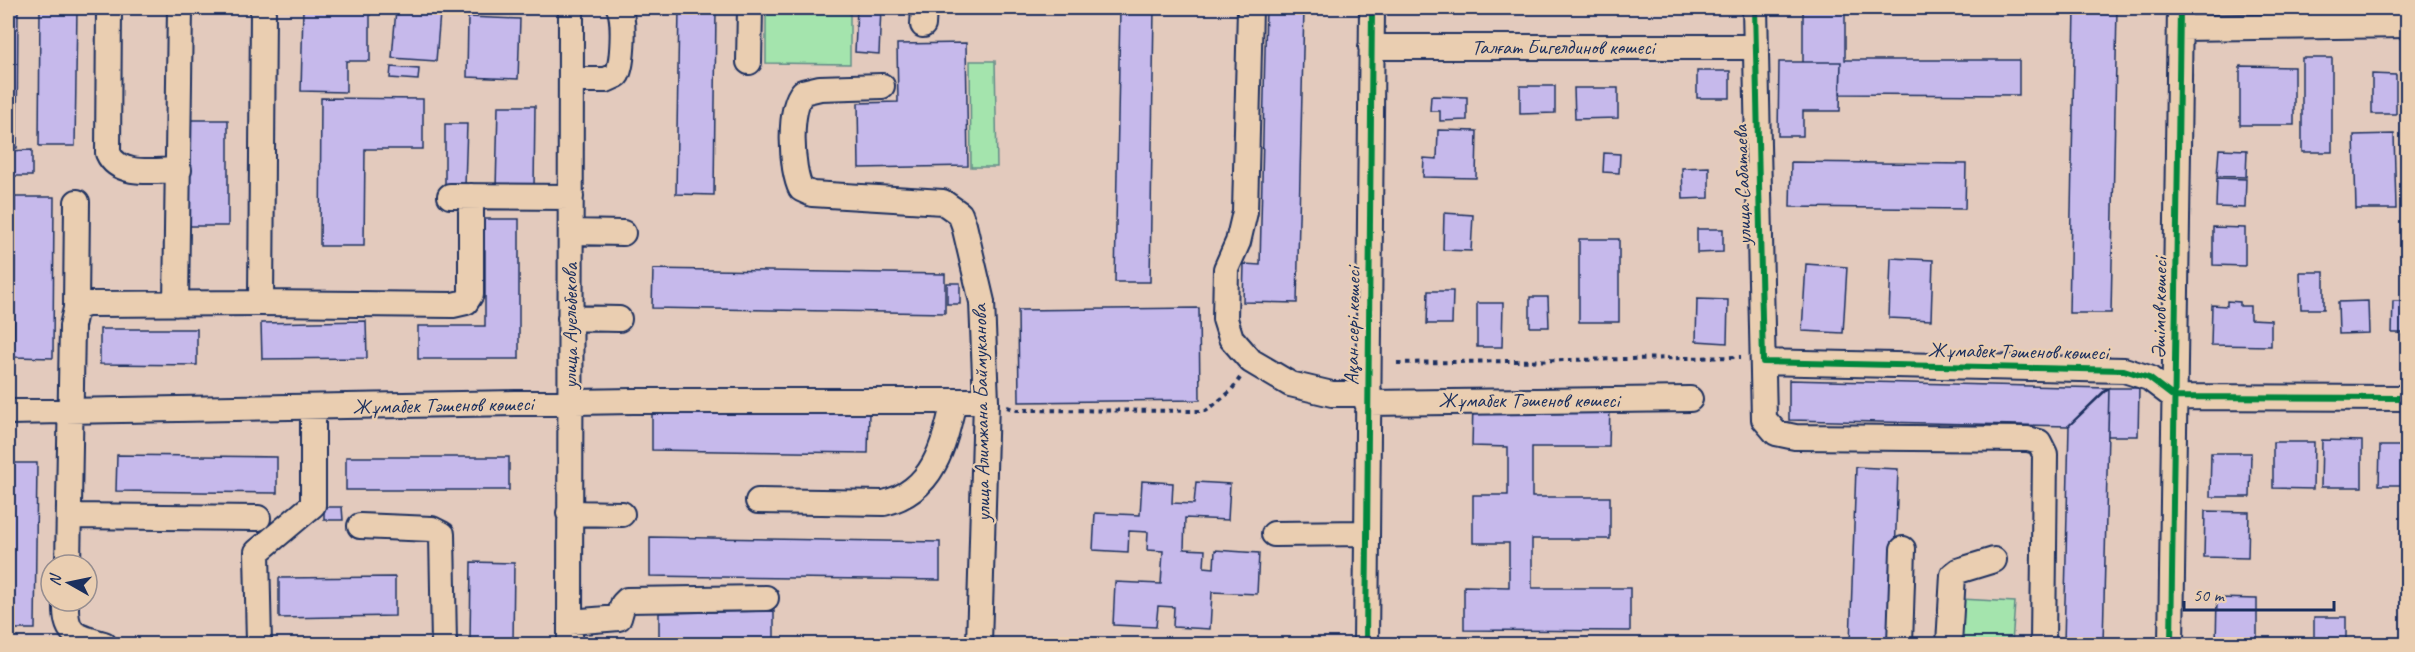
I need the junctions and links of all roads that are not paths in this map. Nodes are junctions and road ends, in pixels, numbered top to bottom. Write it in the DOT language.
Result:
graph roads {
  1 [pos="109,8"];
  2 [pos="180,8"];
  3 [pos="263,8"];
  4 [pos="571,8"];
  5 [pos="619,8"];
  6 [pos="750,8"];
  7 [pos="1250,8"];
  8 [pos="1372,8"];
  9 [pos="1755,8"];
  10 [pos="2180,18"];
  11 [pos="2408,25"];
  12 [pos="1371,47"];
  13 [pos="1754,47"];
  14 [pos="749,62"];
  15 [pos="572,80"];
  16 [pos="882,86"];
  17 [pos="179,170"];
  18 [pos="571,197"];
  19 [pos="77,202"];
  20 [pos="571,232"];
  21 [pos="623,233"];
  22 [pos="261,303"];
  23 [pos="176,304"];
  24 [pos="76,308"];
  25 [pos="570,318"];
  26 [pos="619,319"];
  27 [pos="1763,359"];
  28 [pos="2174,397"];
  29 [pos="1367,398"];
  30 [pos="2408,398"];
  31 [pos="1690,399"];
  32 [pos="954,401"];
  33 [pos="986,401"];
  34 [pos="570,402"];
  35 [pos="313,408"];
  36 [pos="72,411"];
  37 [pos="8,412"];
  38 [pos="758,501"];
  39 [pos="569,513"];
  40 [pos="622,514"];
  41 [pos="69,516"];
  42 [pos="258,518"];
  43 [pos="360,526"];
  44 [pos="1366,533"];
  45 [pos="1274,534"];
  46 [pos="1903,549"];
  47 [pos="68,553"];
  48 [pos="1994,560"];
  49 [pos="766,598"];
  50 [pos="65,613"];
  51 [pos="570,633"];
  52 [pos="104,645"];
  53 [pos="259,645"];
  54 [pos="444,645"];
  55 [pos="980,645"];
  56 [pos="1366,645"];
  57 [pos="1900,645"];
  58 [pos="1949,645"];
  59 [pos="2043,645"];
  60 [pos="2171,645"];
  1 -- 17 [label="street"];
  2 -- 17 [label="street"];
  3 -- 22 [label="street"];
  4 -- 15 [label="street, улица Ауельбекова"];
  5 -- 15 [label="street"];
  6 -- 14 [label="street"];
  7 -- 29 [label="street, Жұмабек Тәшенов көшесі"];
  8 -- 12 [label="street, Ақан сері көшесі"];
  9 -- 13 [label="street, улица Сабатаева"];
  10 -- 11 [label="street"];
  10 -- 28 [label="street, Әшімов көшесі"];
  12 -- 13 [label="street, Талғат Бигелдинов көшесі"];
  12 -- 29 [label="street, Ақан сері көшесі"];
  13 -- 27 [label="street, улица Сабатаева"];
  15 -- 18 [label="street, улица Ауельбекова"];
  16 -- 33 [label="street, улица Алимжана Баймуканова"];
  17 -- 23 [label="street"];
  18 -- 20 [label="street, улица Ауельбекова"];
  18 -- 22 [label="street"];
  19 -- 24 [label="street"];
  20 -- 21 [label="street"];
  20 -- 25 [label="street, улица Ауельбекова"];
  22 -- 23 [label="street"];
  23 -- 24 [label="street"];
  24 -- 36 [label="street"];
  25 -- 26 [label="street"];
  25 -- 34 [label="street, улица Ауельбекова"];
  27 -- 28 [label="street, Жұмабек Тәшенов көшесі"];
  27 -- 59 [label="street, улица Сабатаева"];
  28 -- 30 [label="street"];
  28 -- 60 [label="street, Әшімов көшесі"];
  29 -- 31 [label="street, Жұмабек Тәшенов көшесі"];
  29 -- 44 [label="street, Ақан сері көшесі"];
  32 -- 33 [label="street, Жұмабек Тәшенов көшесі"];
  32 -- 34 [label="street, Жұмабек Тәшенов көшесі"];
  32 -- 38 [label="street"];
  33 -- 55 [label="street, улица Алимжана Баймуканова"];
  34 -- 35 [label="street, Жұмабек Тәшенов көшесі"];
  34 -- 39 [label="street, улица Ауельбекова"];
  35 -- 36 [label="street, Жұмабек Тәшенов көшесі"];
  35 -- 53 [label="street"];
  36 -- 37 [label="street, Жұмабек Тәшенов көшесі"];
  36 -- 41 [label="street"];
  39 -- 40 [label="street"];
  39 -- 51 [label="street, улица Ауельбекова"];
  41 -- 42 [label="street"];
  41 -- 47 [label="street"];
  43 -- 54 [label="street"];
  44 -- 45 [label="street"];
  44 -- 56 [label="street, Ақан сері көшесі"];
  46 -- 57 [label="street"];
  48 -- 58 [label="street"];
  49 -- 51 [label="street"];
  50 -- 52 [label="street"];
}
